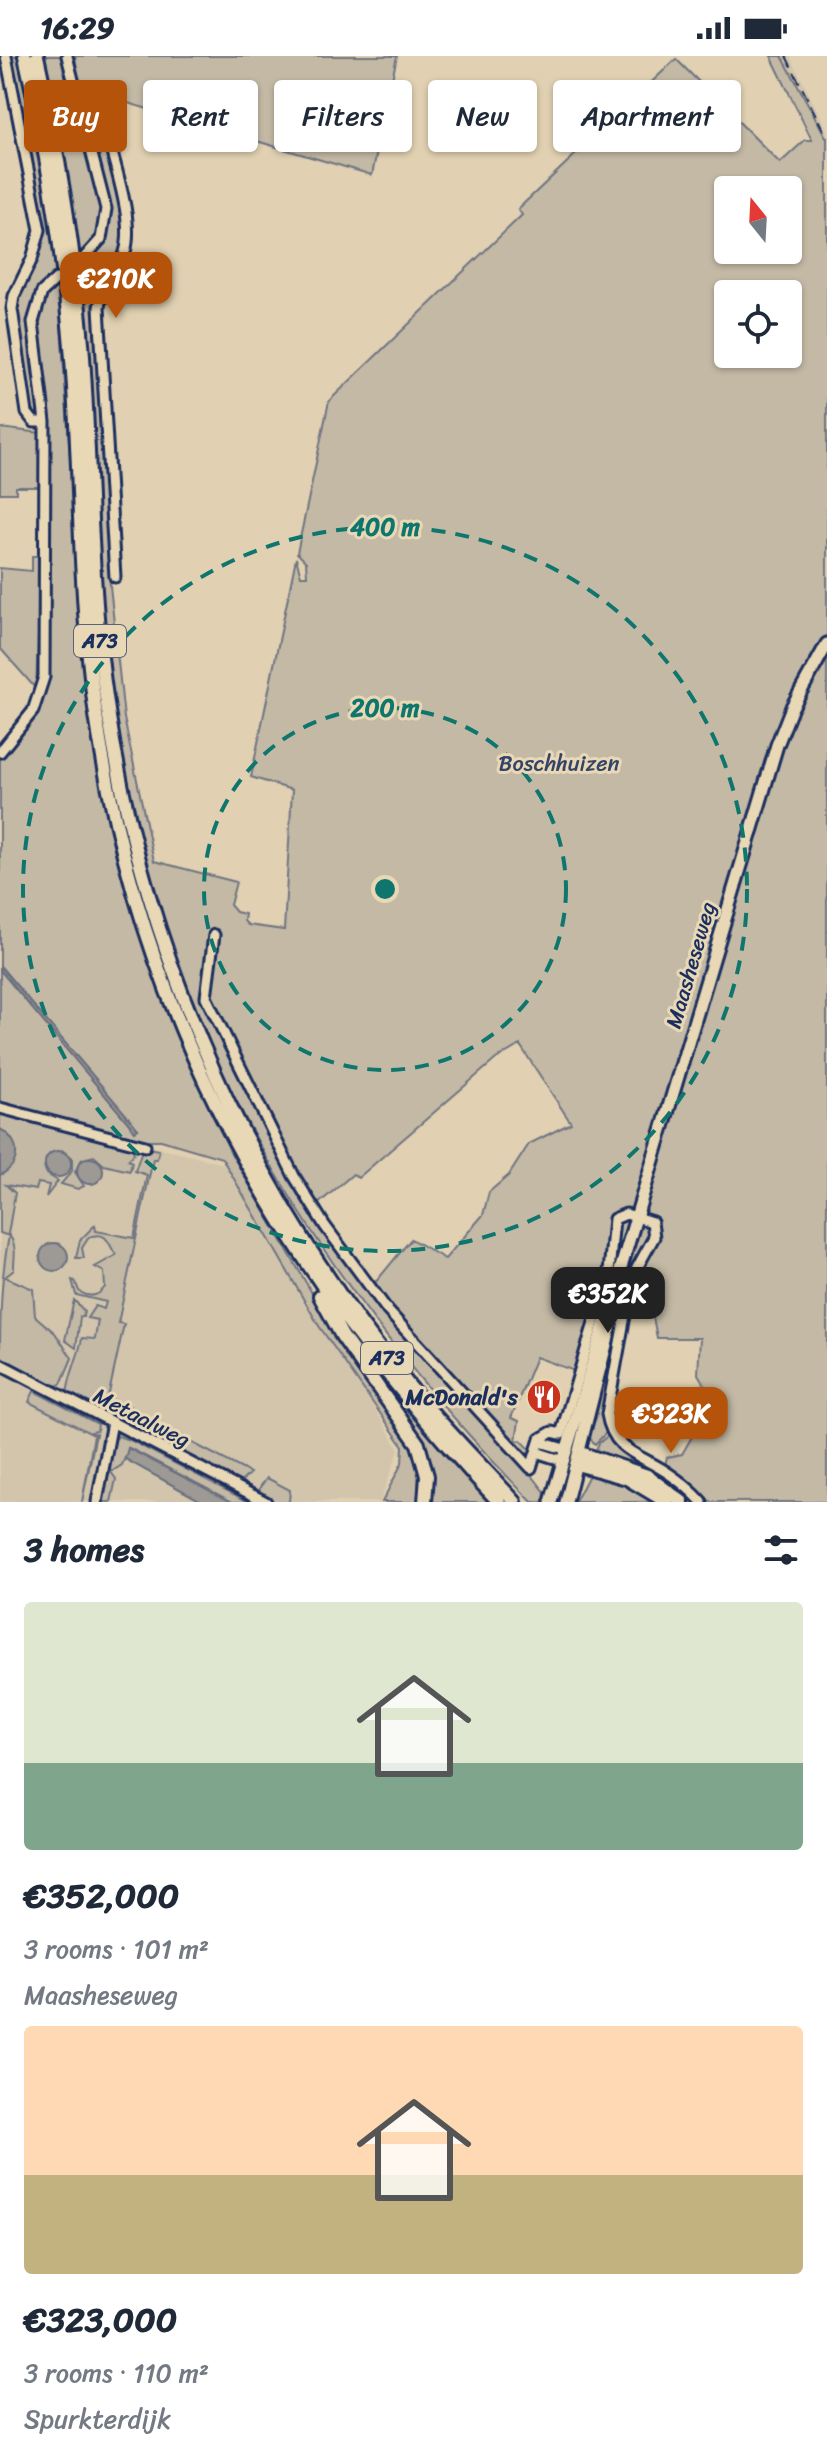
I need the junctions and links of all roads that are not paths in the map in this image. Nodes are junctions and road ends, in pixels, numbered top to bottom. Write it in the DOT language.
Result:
graph roads {
  1 [pos="6,56"];
  2 [pos="25,56"];
  3 [pos="37,56"];
  4 [pos="67,56"];
  5 [pos="72,80"];
  6 [pos="88,152"];
  7 [pos="111,152"];
  8 [pos="83,259"];
  9 [pos="56,279"];
  10 [pos="45,422"];
  11 [pos="115,577"];
  12 [pos="827,644"];
  13 [pos="0,752"];
  14 [pos="214,935"];
  15 [pos="0,1108"];
  16 [pos="145,1146"];
  17 [pos="636,1217"];
  18 [pos="308,1268"];
  19 [pos="0,1364"];
  20 [pos="112,1422"];
  21 [pos="538,1447"];
  22 [pos="572,1457"];
  23 [pos="97,1502"];
  24 [pos="266,1502"];
  25 [pos="425,1502"];
  26 [pos="499,1502"];
  27 [pos="515,1502"];
  28 [pos="551,1502"];
  29 [pos="566,1502"];
  30 [pos="667,1502"];
  31 [pos="682,1502"];
  32 [pos="702,1502"];
  1 -- 10 [label="street"];
  2 -- 18 [label="highway, A73"];
  3 -- 27 [label="highway, A73"];
  4 -- 5 [label="street"];
  6 -- 8 [label="street"];
  7 -- 11 [label="street"];
  9 -- 10 [label="street"];
  10 -- 13 [label="street"];
  12 -- 17 [label="main road, Maasheseweg"];
  14 -- 21 [label="street"];
  15 -- 16 [label="street"];
  17 -- 21 [label="street"];
  17 -- 22 [label="main road, Maasheseweg"];
  17 -- 32 [label="street"];
  18 -- 25 [label="highway, A73"];
  18 -- 26 [label="highway, A73"];
  19 -- 20 [label="street, Metaalweg"];
  20 -- 23 [label="street"];
  20 -- 24 [label="street, Metaalweg"];
  21 -- 22 [label="street"];
  22 -- 28 [label="main road, Maasheseweg"];
  22 -- 29 [label="main road, Maasheseweg"];
  22 -- 30 [label="highway"];
  22 -- 31 [label="highway"];
}
